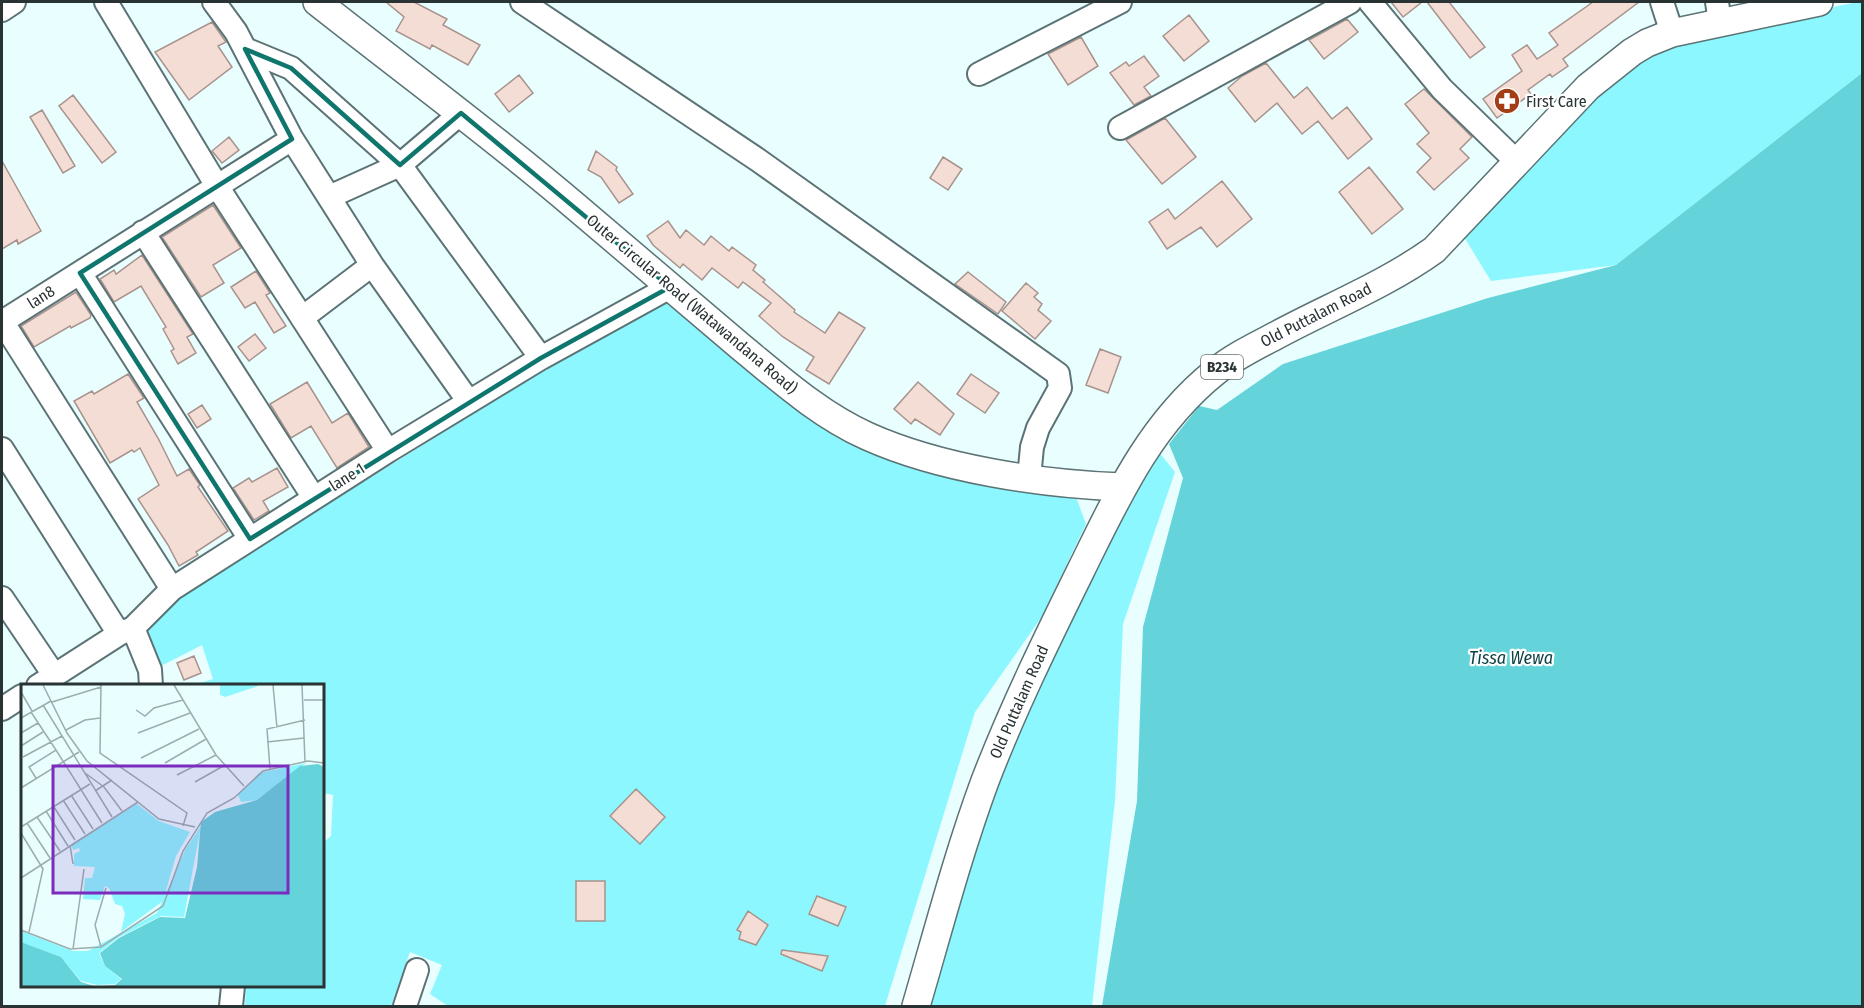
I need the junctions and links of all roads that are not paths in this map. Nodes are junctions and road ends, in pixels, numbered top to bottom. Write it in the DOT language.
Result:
graph roads {
  1 [pos="14,2"];
  2 [pos="106,2"];
  3 [pos="214,2"];
  4 [pos="317,2"];
  5 [pos="522,2"];
  6 [pos="1120,2"];
  7 [pos="1350,2"];
  8 [pos="1371,2"];
  9 [pos="1662,2"];
  10 [pos="1819,2"];
  11 [pos="2,10"];
  12 [pos="1718,12"];
  13 [pos="1672,33"];
  14 [pos="245,49"];
  15 [pos="979,74"];
  16 [pos="461,113"];
  17 [pos="1120,128"];
  18 [pos="292,139"];
  19 [pos="1516,161"];
  20 [pos="400,165"];
  21 [pos="217,186"];
  22 [pos="329,197"];
  23 [pos="143,232"];
  24 [pos="372,265"];
  25 [pos="80,273"];
  26 [pos="670,287"];
  27 [pos="302,318"];
  28 [pos="2,322"];
  29 [pos="541,358"];
  30 [pos="469,402"];
  31 [pos="2,449"];
  32 [pos="388,451"];
  33 [pos="1029,478"];
  34 [pos="1122,487"];
  35 [pos="314,498"];
  36 [pos="250,539"];
  37 [pos="172,589"];
  38 [pos="2,598"];
  39 [pos="126,631"];
  40 [pos="46,680"];
  41 [pos="151,684"];
  42 [pos="21,697"];
  43 [pos="2,709"];
  44 [pos="417,970"];
  45 [pos="234,987"];
  46 [pos="231,1006"];
  47 [pos="405,1006"];
  48 [pos="916,1006"];
  1 -- 11 [label="street"];
  2 -- 21 [label="street"];
  3 -- 14 [label="street"];
  4 -- 16 [label="main road, Outer Circular Road (Watawandana Road)"];
  5 -- 33 [label="street"];
  6 -- 15 [label="street"];
  7 -- 17 [label="street"];
  8 -- 19 [label="street"];
  9 -- 13 [label="street"];
  10 -- 12 [label="main road, Old Puttalam Road / B234"];
  12 -- 13 [label="main road, Old Puttalam Road / B234"];
  13 -- 19 [label="main road, Old Puttalam Road / B234"];
  14 -- 18 [label="street"];
  14 -- 20 [label="street"];
  16 -- 20 [label="street"];
  16 -- 26 [label="main road, Outer Circular Road (Watawandana Road)"];
  18 -- 21 [label="street, lan8"];
  18 -- 22 [label="street"];
  19 -- 34 [label="main road, Old Puttalam Road / B234"];
  20 -- 22 [label="street"];
  20 -- 29 [label="street"];
  21 -- 23 [label="street, lan8"];
  21 -- 27 [label="street"];
  22 -- 24 [label="street"];
  23 -- 25 [label="street, lan8"];
  23 -- 35 [label="street"];
  24 -- 27 [label="street"];
  24 -- 30 [label="street"];
  25 -- 28 [label="street, lan8"];
  25 -- 36 [label="street"];
  26 -- 29 [label="street, lane 1"];
  26 -- 33 [label="main road, Outer Circular Road (Watawandana Road)"];
  27 -- 32 [label="street"];
  28 -- 37 [label="street"];
  29 -- 30 [label="street, lane 1"];
  30 -- 32 [label="street, lane 1"];
  31 -- 39 [label="street"];
  32 -- 35 [label="street, lane 1"];
  33 -- 34 [label="main road, Outer Circular Road (Watawandana Road)"];
  34 -- 48 [label="main road, Old Puttalam Road / B234"];
  35 -- 36 [label="street, lane 1"];
  36 -- 37 [label="street, lane 1"];
  37 -- 39 [label="street, lane 1"];
  38 -- 40 [label="street"];
  39 -- 40 [label="street, lane 1"];
  39 -- 41 [label="street"];
  42 -- 43 [label="street"];
  44 -- 47 [label="street"];
  45 -- 46 [label="street"];
}
